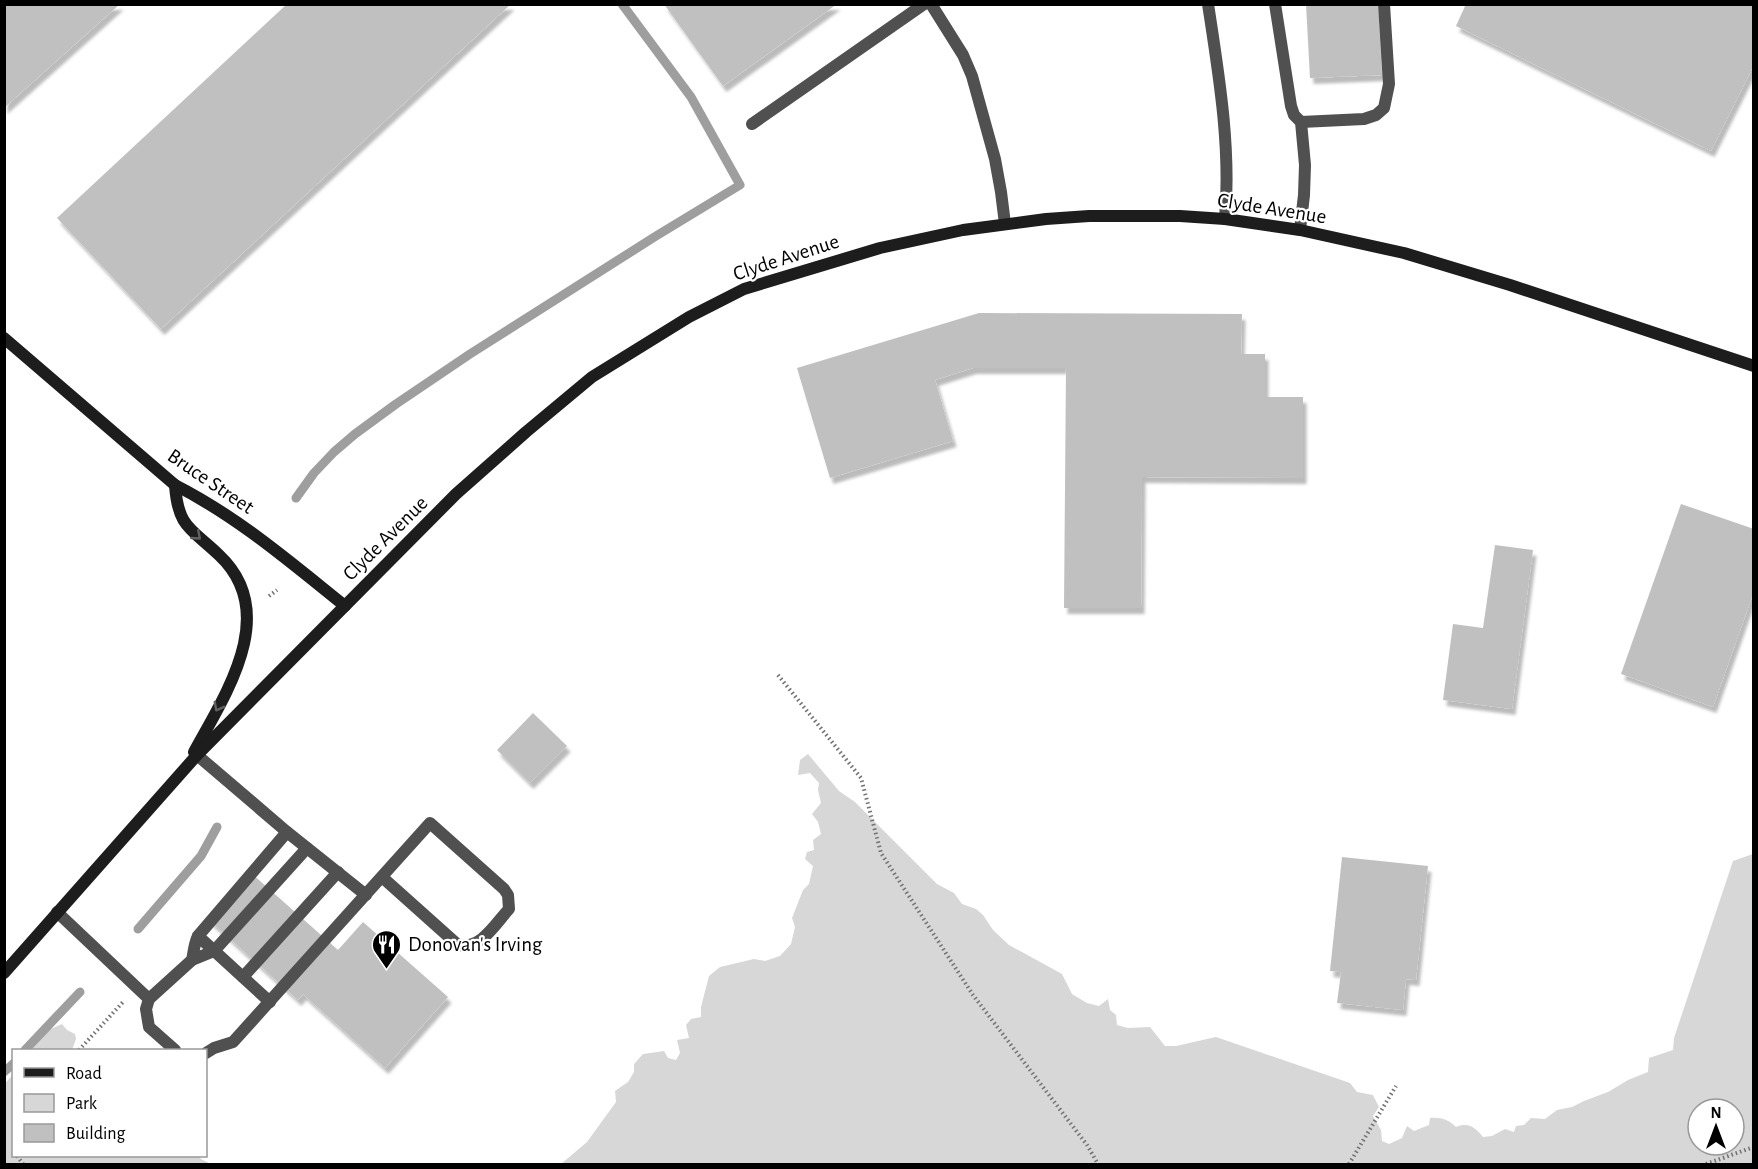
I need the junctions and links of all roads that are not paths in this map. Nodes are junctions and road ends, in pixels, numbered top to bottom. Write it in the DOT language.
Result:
graph roads {
  1 [pos="924,4"];
  2 [pos="931,4"];
  3 [pos="1208,4"];
  4 [pos="1275,4"];
  5 [pos="1384,4"];
  6 [pos="1301,122"];
  7 [pos="752,124"];
  8 [pos="1226,219"];
  9 [pos="1005,224"];
  10 [pos="1300,230"];
  11 [pos="4,338"];
  12 [pos="1754,366"];
  13 [pos="174,485"];
  14 [pos="345,606"];
  15 [pos="197,755"];
  16 [pos="187,765"];
  17 [pos="287,832"];
  18 [pos="307,848"];
  19 [pos="338,872"];
  20 [pos="382,877"];
  21 [pos="366,895"];
  22 [pos="57,912"];
  23 [pos="198,936"];
  24 [pos="214,951"];
  25 [pos="192,960"];
  26 [pos="4,973"];
  27 [pos="243,977"];
  28 [pos="149,999"];
  29 [pos="270,1002"];
  30 [pos="174,1049"];
  31 [pos="207,1052"];
  1 -- 7 [label="lane"];
  2 -- 9 [label="lane"];
  3 -- 8 [label="lane"];
  4 -- 6 [label="lane"];
  5 -- 6 [label="lane"];
  6 -- 10 [label="lane"];
  8 -- 9 [label="street, Clyde Avenue"];
  8 -- 10 [label="street, Clyde Avenue"];
  9 -- 14 [label="street, Clyde Avenue"];
  10 -- 12 [label="street, Clyde Avenue"];
  11 -- 13 [label="street, Bruce Street"];
  13 -- 14 [label="street, Bruce Street"];
  13 -- 16 [label="street, one-way"];
  14 -- 15 [label="street, Clyde Avenue"];
  15 -- 16 [label="street, Clyde Avenue"];
  15 -- 17 [label="lane"];
  16 -- 22 [label="street, Clyde Avenue"];
  17 -- 18 [label="lane"];
  17 -- 23 [label="lane"];
  18 -- 19 [label="lane"];
  18 -- 24 [label="lane"];
  19 -- 21 [label="lane"];
  19 -- 27 [label="lane"];
  20 -- 20 [label="lane"];
  20 -- 21 [label="lane"];
  21 -- 29 [label="lane"];
  22 -- 26 [label="street, Clyde Avenue"];
  22 -- 28 [label="lane"];
  23 -- 24 [label="lane"];
  23 -- 25 [label="lane"];
  24 -- 25 [label="lane"];
  24 -- 27 [label="lane"];
  25 -- 28 [label="lane"];
  27 -- 29 [label="lane"];
  28 -- 30 [label="lane"];
  29 -- 31 [label="lane"];
}
